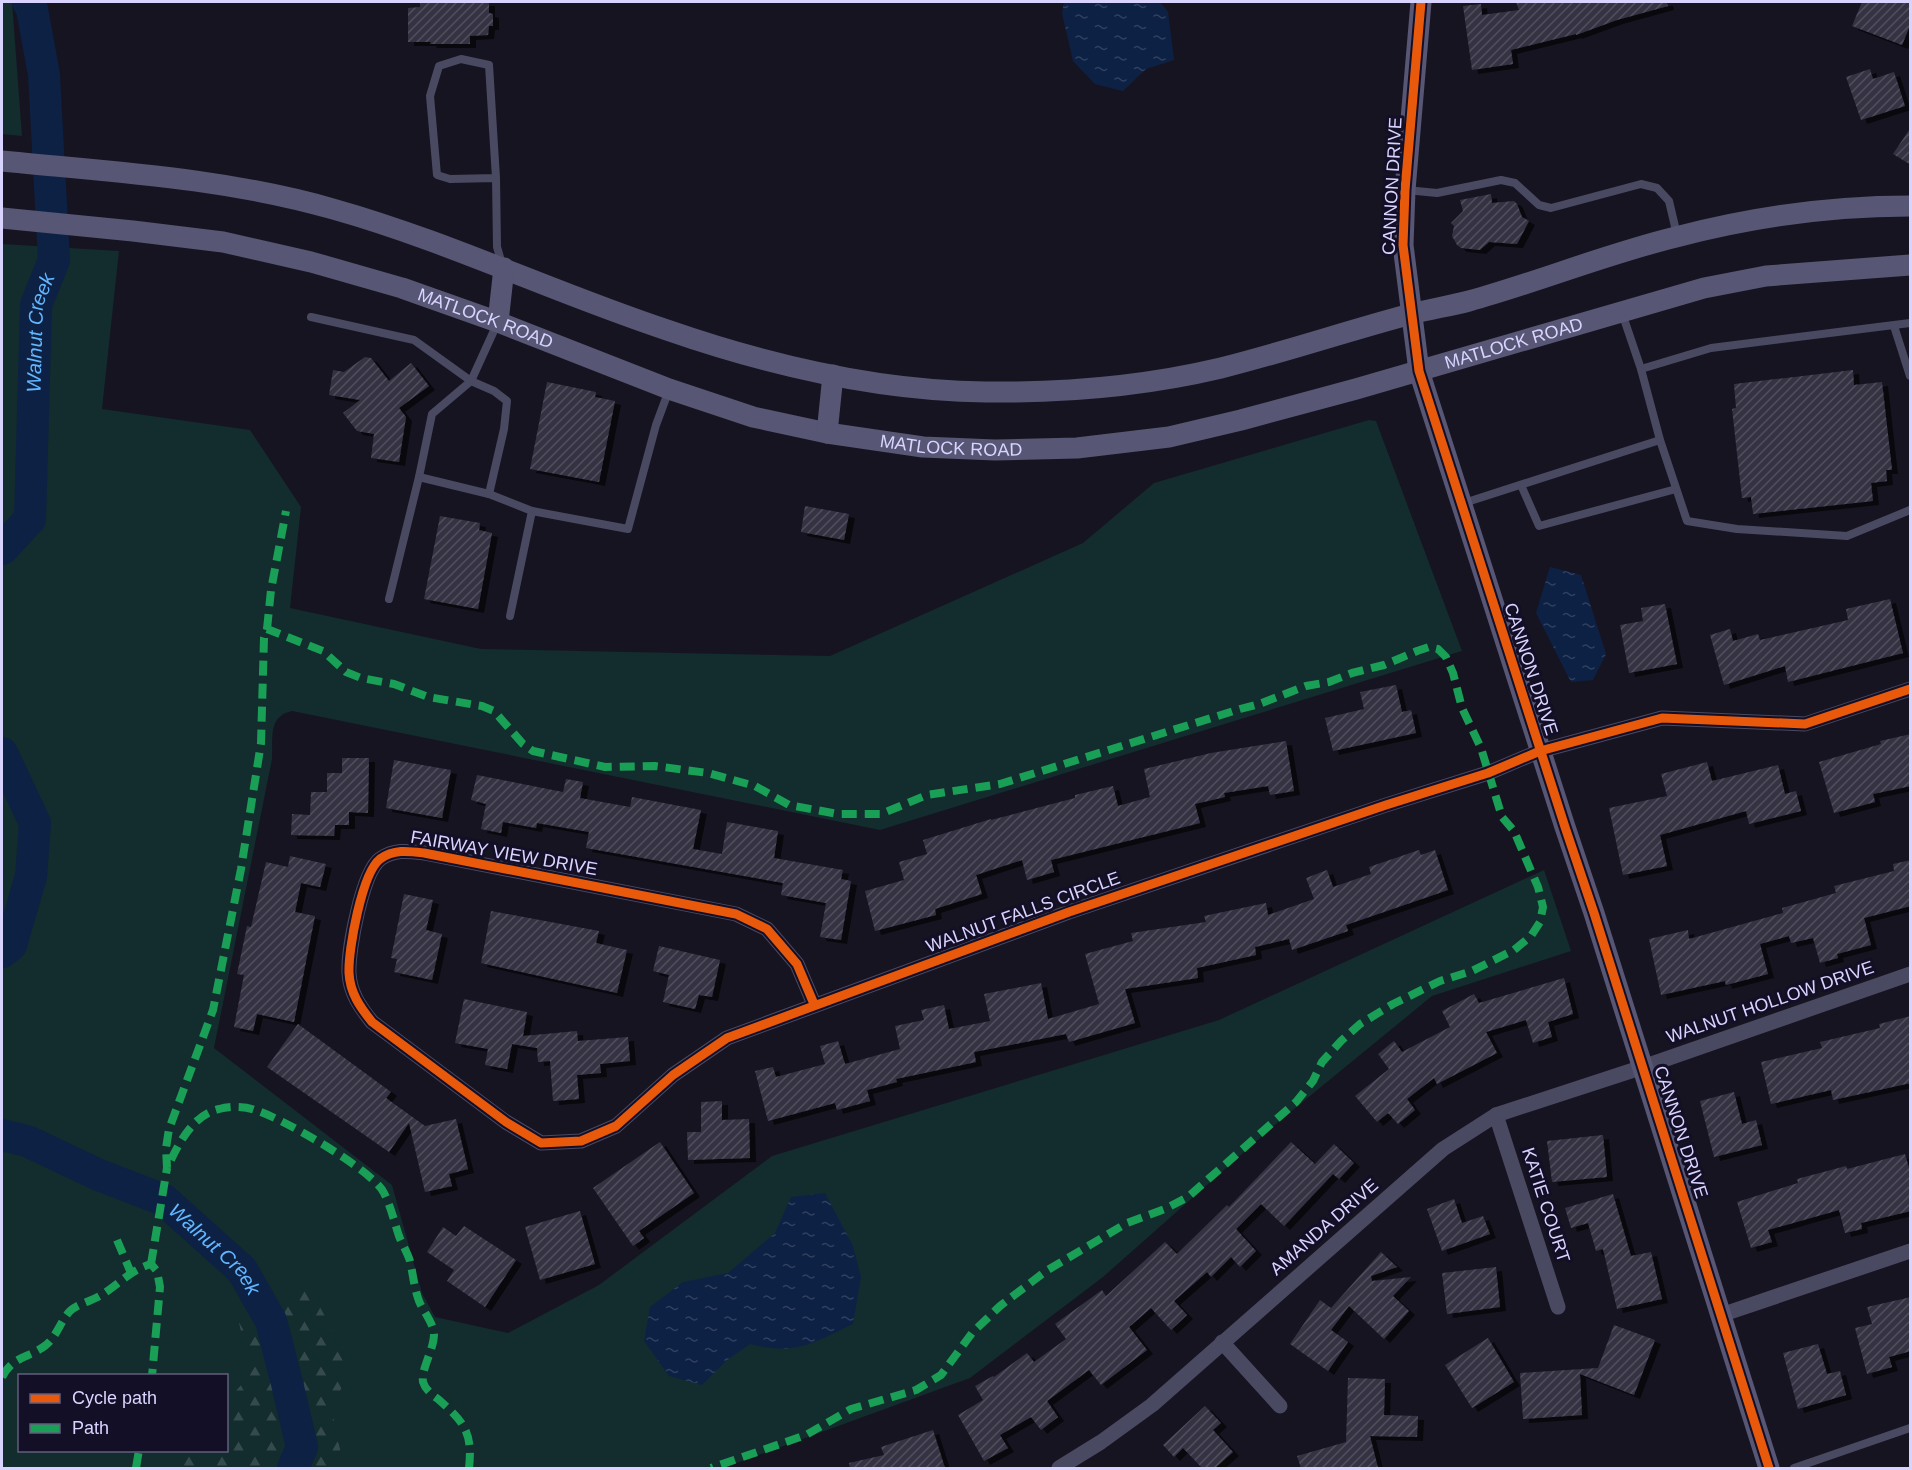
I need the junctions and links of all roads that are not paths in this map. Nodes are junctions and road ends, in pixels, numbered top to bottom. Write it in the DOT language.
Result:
graph roads {
  1 [pos="1421,2"];
  2 [pos="2,161"];
  3 [pos="496,178"];
  4 [pos="1405,190"];
  5 [pos="1911,206"];
  6 [pos="2,218"];
  7 [pos="1678,236"];
  8 [pos="1911,265"];
  9 [pos="504,268"];
  10 [pos="1622,313"];
  11 [pos="1411,314"];
  12 [pos="311,317"];
  13 [pos="498,322"];
  14 [pos="1911,323"];
  15 [pos="1894,326"];
  16 [pos="1641,369"];
  17 [pos="1419,371"];
  18 [pos="833,375"];
  19 [pos="1911,376"];
  20 [pos="471,381"];
  21 [pos="669,389"];
  22 [pos="826,433"];
  23 [pos="1660,440"];
  24 [pos="419,477"];
  25 [pos="1521,484"];
  26 [pos="1676,489"];
  27 [pos="489,494"];
  28 [pos="1462,503"];
  29 [pos="1911,510"];
  30 [pos="532,511"];
  31 [pos="389,599"];
  32 [pos="510,616"];
  33 [pos="1911,689"];
  34 [pos="1540,751"];
  35 [pos="1911,974"];
  36 [pos="814,1005"];
  37 [pos="1643,1067"];
  38 [pos="1496,1115"];
  39 [pos="541,1143"];
  40 [pos="1911,1251"];
  41 [pos="1558,1306"];
  42 [pos="1722,1315"];
  43 [pos="1222,1342"];
  44 [pos="1280,1406"];
  45 [pos="1911,1428"];
  46 [pos="1059,1468"];
  47 [pos="1769,1468"];
  48 [pos="1794,1468"];
  1 -- 4 [label="main road, CANNON DRIVE"];
  2 -- 9 [label="main road"];
  3 -- 3 [label="lane"];
  3 -- 9 [label="lane"];
  4 -- 7 [label="lane"];
  4 -- 11 [label="main road, CANNON DRIVE"];
  5 -- 7 [label="main road"];
  6 -- 13 [label="main road, MATLOCK ROAD"];
  7 -- 11 [label="main road"];
  8 -- 10 [label="main road, MATLOCK ROAD"];
  9 -- 13 [label="main road"];
  9 -- 18 [label="main road"];
  10 -- 16 [label="lane"];
  10 -- 17 [label="main road, MATLOCK ROAD"];
  11 -- 17 [label="main road, CANNON DRIVE"];
  11 -- 18 [label="main road"];
  12 -- 20 [label="lane"];
  13 -- 20 [label="lane"];
  13 -- 21 [label="main road, MATLOCK ROAD"];
  14 -- 15 [label="lane"];
  15 -- 16 [label="lane"];
  15 -- 19 [label="lane"];
  16 -- 23 [label="lane"];
  17 -- 22 [label="main road, MATLOCK ROAD"];
  17 -- 28 [label="main road, CANNON DRIVE"];
  18 -- 22 [label="main road"];
  20 -- 24 [label="lane"];
  20 -- 27 [label="lane"];
  21 -- 22 [label="main road, MATLOCK ROAD"];
  21 -- 30 [label="lane"];
  23 -- 25 [label="lane"];
  23 -- 26 [label="lane"];
  24 -- 27 [label="lane"];
  24 -- 31 [label="lane"];
  25 -- 26 [label="lane"];
  25 -- 28 [label="lane"];
  26 -- 29 [label="lane"];
  27 -- 30 [label="lane"];
  28 -- 34 [label="main road, CANNON DRIVE"];
  30 -- 32 [label="lane"];
  33 -- 34 [label="street, WALNUT FALLS CIRCLE"];
  34 -- 36 [label="street, WALNUT FALLS CIRCLE"];
  34 -- 37 [label="main road, CANNON DRIVE"];
  35 -- 37 [label="street, WALNUT HOLLOW DRIVE"];
  36 -- 39 [label="street, WALNUT FALLS CIRCLE"];
  36 -- 39 [label="street, FAIRWAY VIEW DRIVE"];
  37 -- 38 [label="street, AMANDA DRIVE"];
  37 -- 42 [label="main road, CANNON DRIVE"];
  38 -- 41 [label="street, KATIE COURT"];
  38 -- 43 [label="street, AMANDA DRIVE"];
  40 -- 42 [label="street"];
  42 -- 47 [label="main road, CANNON DRIVE"];
  43 -- 44 [label="street"];
  43 -- 46 [label="street, AMANDA DRIVE"];
  45 -- 48 [label="lane"];
}
